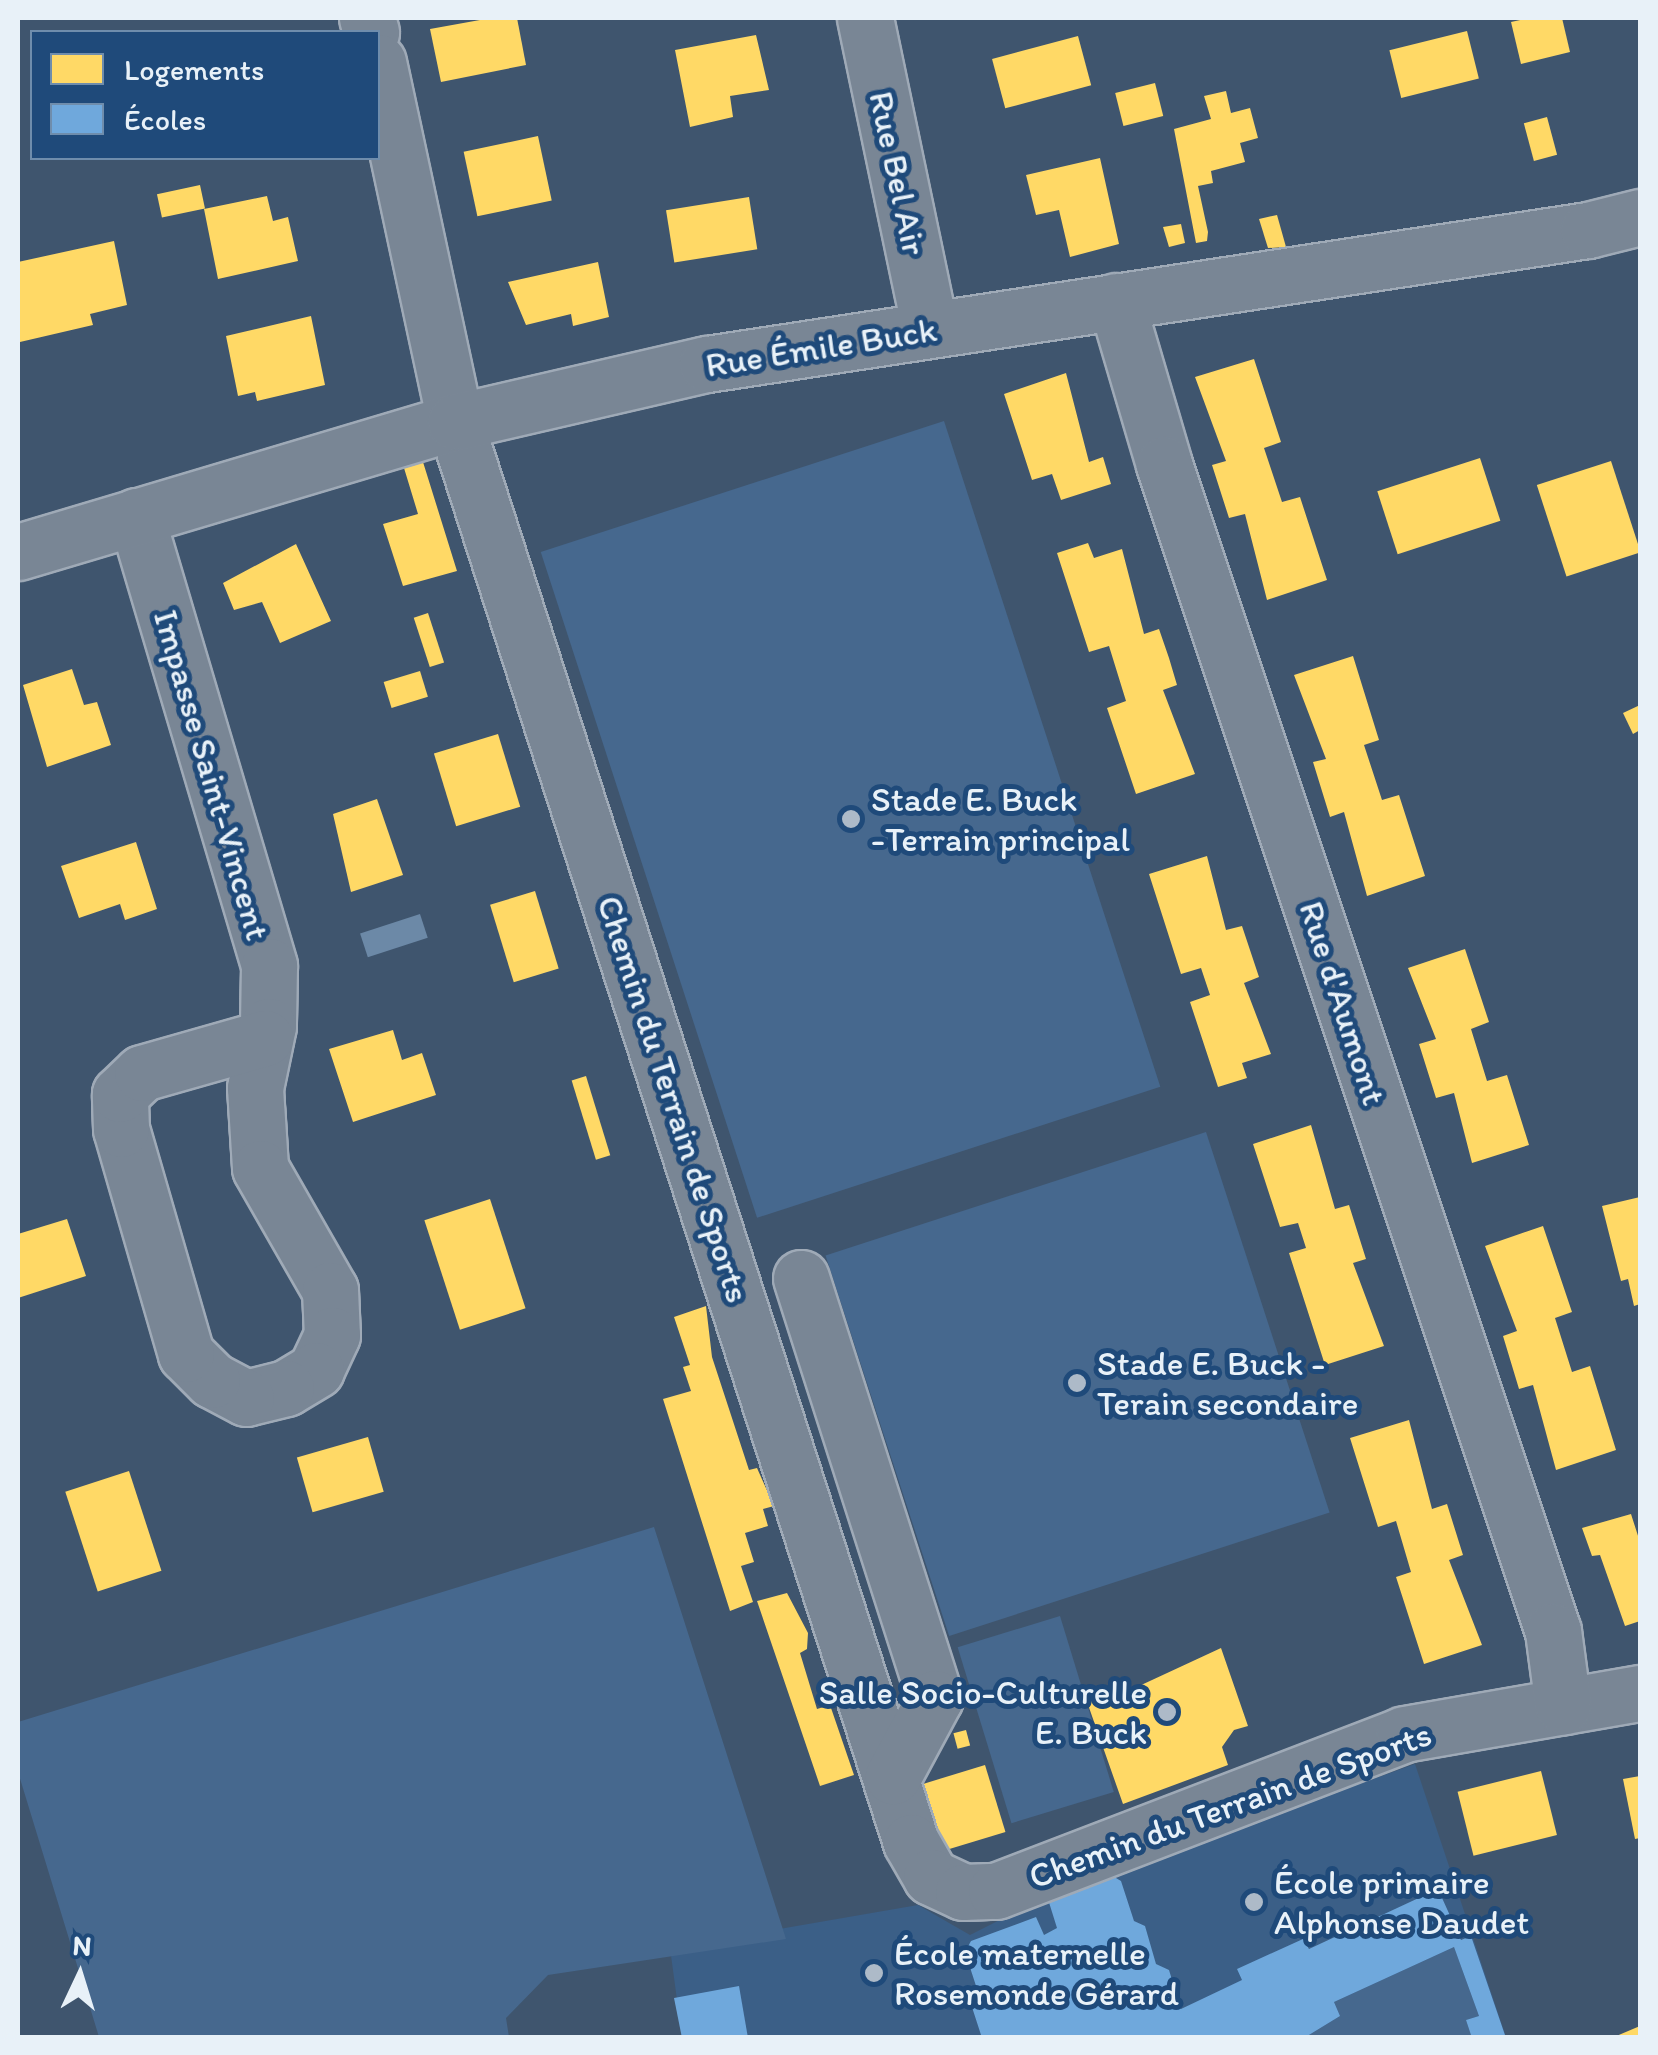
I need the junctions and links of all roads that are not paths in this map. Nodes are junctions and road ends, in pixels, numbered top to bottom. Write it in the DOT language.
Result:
graph roads {
  1 [pos="865,18"];
  2 [pos="380,71"];
  3 [pos="1640,217"];
  4 [pos="1116,301"];
  5 [pos="930,330"];
  6 [pos="455,422"];
  7 [pos="136,516"];
  8 [pos="18,552"];
  9 [pos="265,1038"];
  10 [pos="800,1278"];
  11 [pos="1640,1693"];
  12 [pos="1563,1706"];
  13 [pos="893,1776"];
  1 -- 5 [label="street, Rue Bel Air"];
  2 -- 6 [label="street, Chemin du Terrain de Sports"];
  3 -- 4 [label="street, Rue Émile Buck"];
  4 -- 5 [label="street, Rue Émile Buck"];
  4 -- 12 [label="street, Rue d'Aumont"];
  5 -- 6 [label="street, Rue Émile Buck"];
  6 -- 7 [label="street, Rue Émile Buck"];
  6 -- 13 [label="street, Chemin du Terrain de Sports"];
  7 -- 8 [label="street, Rue Émile Buck"];
  7 -- 9 [label="street, Impasse Saint-Vincent"];
  9 -- 9 [label="street, Impasse Saint-Vincent"];
  10 -- 13 [label="street, Chemin du Terrain de Sports"];
  11 -- 12 [label="street, Chemin du Terrain de Sports"];
  12 -- 13 [label="street, Chemin du Terrain de Sports"];
}
